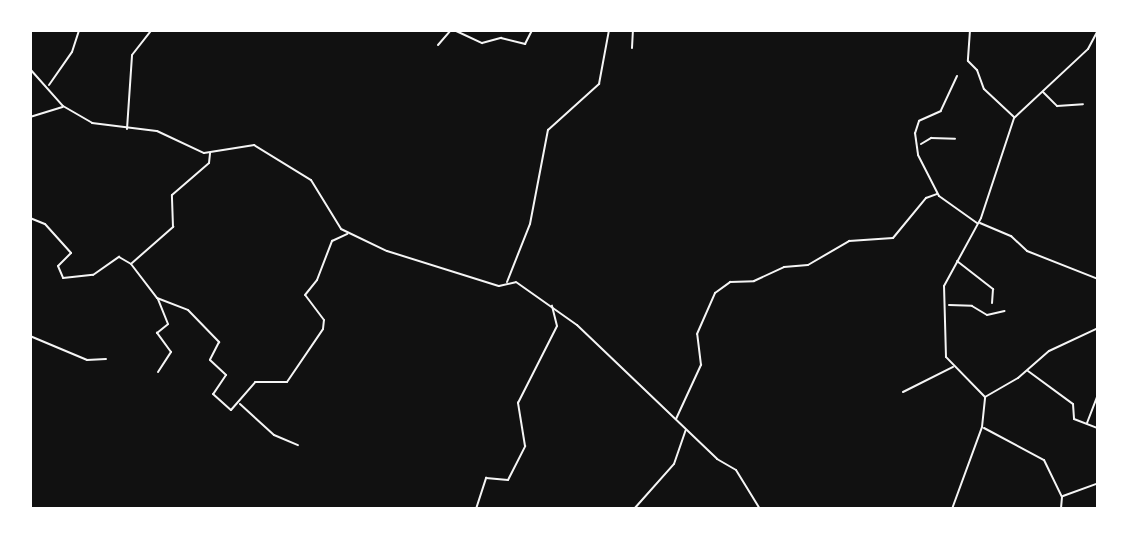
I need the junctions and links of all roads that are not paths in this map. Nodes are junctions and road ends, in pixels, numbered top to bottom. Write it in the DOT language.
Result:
graph roads {
  1 [pos="79,30"];
  2 [pos="452,30"];
  3 [pos="531,30"];
  4 [pos="609,30"];
  5 [pos="633,30"];
  6 [pos="970,30"];
  7 [pos="1098,30"];
  8 [pos="151,31"];
  9 [pos="438,45"];
  10 [pos="632,48"];
  11 [pos="30,69"];
  12 [pos="957,76"];
  13 [pos="49,86"];
  14 [pos="1043,91"];
  15 [pos="1083,104"];
  16 [pos="62,106"];
  17 [pos="30,117"];
  18 [pos="1014,118"];
  19 [pos="127,130"];
  20 [pos="956,139"];
  21 [pos="920,144"];
  22 [pos="211,153"];
  23 [pos="937,194"];
  24 [pos="30,218"];
  25 [pos="979,223"];
  26 [pos="349,232"];
  27 [pos="956,260"];
  28 [pos="131,264"];
  29 [pos="1098,279"];
  30 [pos="507,283"];
  31 [pos="158,298"];
  32 [pos="551,303"];
  33 [pos="992,303"];
  34 [pos="948,305"];
  35 [pos="1005,311"];
  36 [pos="1098,328"];
  37 [pos="30,336"];
  38 [pos="106,359"];
  39 [pos="954,367"];
  40 [pos="1027,370"];
  41 [pos="158,372"];
  42 [pos="903,392"];
  43 [pos="1098,394"];
  44 [pos="985,397"];
  45 [pos="239,403"];
  46 [pos="676,419"];
  47 [pos="1087,424"];
  48 [pos="982,427"];
  49 [pos="1098,428"];
  50 [pos="686,429"];
  51 [pos="298,445"];
  52 [pos="1098,483"];
  53 [pos="1062,497"];
  54 [pos="475,509"];
  55 [pos="634,509"];
  56 [pos="760,509"];
  57 [pos="952,509"];
  58 [pos="1061,509"];
  1 -- 13 [label="street"];
  2 -- 3 [label="street"];
  2 -- 9 [label="street"];
  4 -- 30 [label="street"];
  5 -- 10 [label="street"];
  6 -- 18 [label="street"];
  7 -- 14 [label="street"];
  8 -- 19 [label="street"];
  11 -- 13 [label="street"];
  12 -- 21 [label="street"];
  13 -- 16 [label="street"];
  14 -- 15 [label="street"];
  14 -- 18 [label="street"];
  16 -- 17 [label="street"];
  16 -- 19 [label="street"];
  18 -- 25 [label="street"];
  19 -- 22 [label="street"];
  20 -- 21 [label="street"];
  21 -- 23 [label="street"];
  22 -- 26 [label="street"];
  22 -- 28 [label="street"];
  23 -- 25 [label="street"];
  23 -- 46 [label="street"];
  24 -- 28 [label="street"];
  25 -- 27 [label="street"];
  25 -- 29 [label="street"];
  26 -- 30 [label="street"];
  26 -- 45 [label="street"];
  27 -- 33 [label="street"];
  27 -- 34 [label="street"];
  28 -- 31 [label="street"];
  30 -- 32 [label="street"];
  31 -- 41 [label="street"];
  31 -- 45 [label="street"];
  32 -- 46 [label="street"];
  32 -- 54 [label="street"];
  34 -- 35 [label="street"];
  34 -- 39 [label="street"];
  36 -- 40 [label="street"];
  37 -- 38 [label="street"];
  39 -- 42 [label="street"];
  39 -- 44 [label="street"];
  40 -- 44 [label="street"];
  40 -- 47 [label="street"];
  43 -- 47 [label="street"];
  44 -- 48 [label="street"];
  45 -- 51 [label="street"];
  46 -- 50 [label="street"];
  47 -- 49 [label="street"];
  48 -- 53 [label="street"];
  48 -- 57 [label="street"];
  50 -- 55 [label="street"];
  50 -- 56 [label="street"];
  52 -- 53 [label="street"];
  53 -- 58 [label="street"];
}
